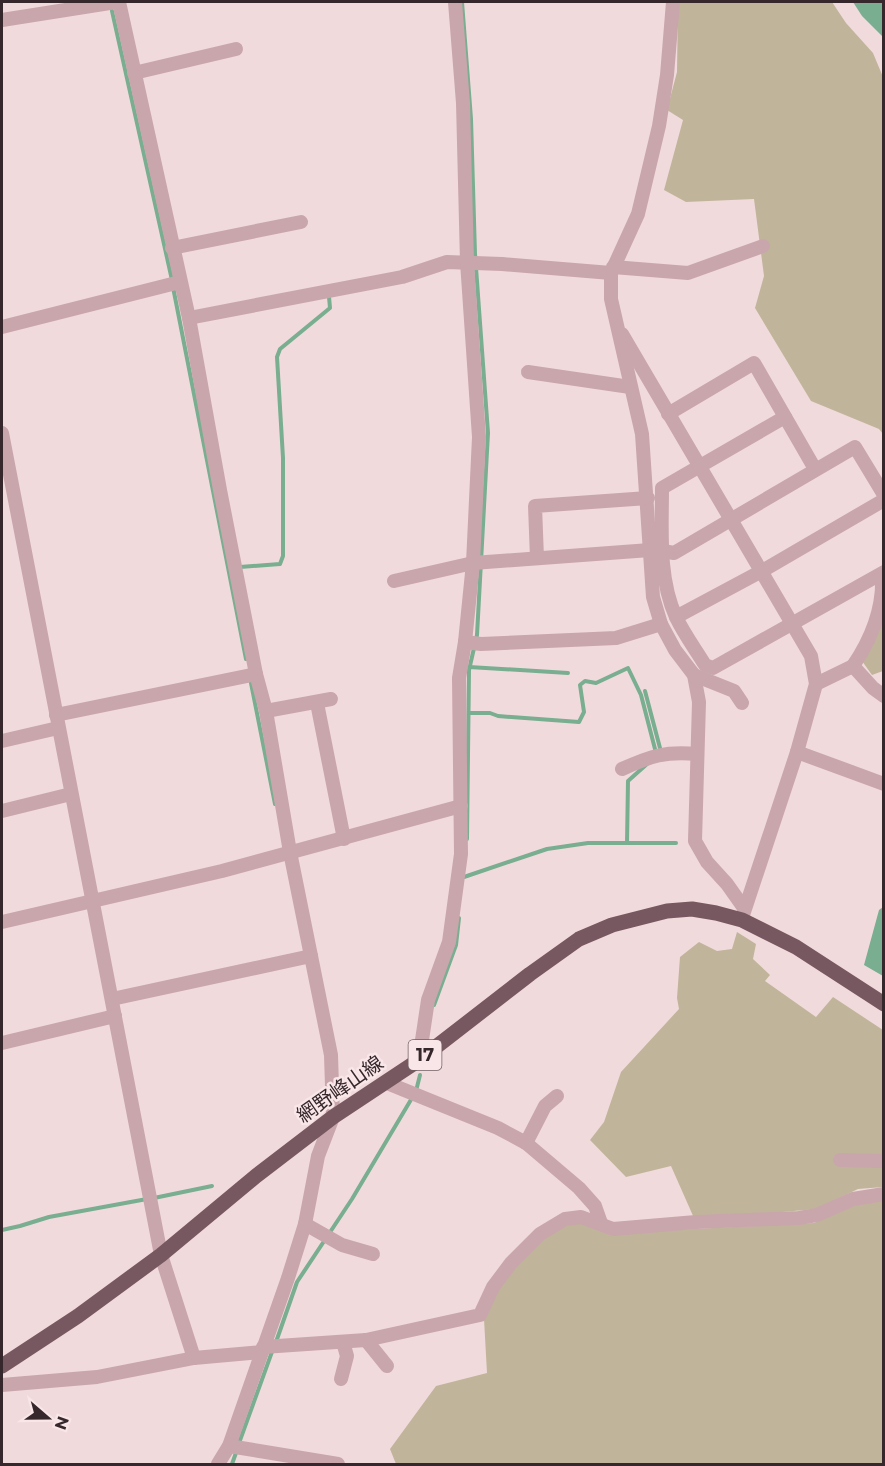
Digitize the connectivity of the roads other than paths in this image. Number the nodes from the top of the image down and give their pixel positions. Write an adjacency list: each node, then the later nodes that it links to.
1 (117, 2): 4 (street); 6 (street)
2 (455, 2): 10 (street)
3 (673, 2): 11 (street)
4 (2, 20)
5 (236, 49): 6 (street)
6 (135, 73): 9 (street)
7 (301, 222): 9 (street)
8 (763, 246): 11 (street)
9 (172, 248): 12 (street)
10 (467, 262): 11 (street); 13 (street); 29 (street)
11 (612, 270): 15 (street)
12 (180, 282): 13 (street); 14 (street)
13 (189, 318): 38 (street)
14 (2, 327)
15 (618, 327): 17 (street); 18 (street)
16 (528, 372): 17 (street)
17 (630, 387): 24 (street)
18 (668, 414): 19 (street); 21 (street)
19 (784, 417): 21 (street); 22 (street)
20 (2, 433): 46 (street)
21 (699, 465): 26 (street); 27 (street)
22 (815, 469): 23 (street); 26 (street)
23 (884, 495)
24 (648, 498): 27 (street); 28 (street)
25 (884, 500): 30 (street)
26 (731, 519): 27 (street); 30 (street)
27 (656, 551): 28 (street); 33 (street); 35 (street)
28 (537, 558): 29 (street)
29 (473, 563): 32 (street); 36 (street)
30 (762, 571): 33 (street); 34 (street)
31 (883, 573): 34 (street); 37 (street)
32 (394, 581)
33 (676, 617): 34 (street)
34 (793, 623): 40 (street)
35 (661, 624): 36 (street); 39 (street)
36 (465, 642): 53 (street)
37 (853, 666): 40 (street); 41 (street)
38 (256, 674): 45 (street); 46 (street)
39 (693, 675): 44 (street); 49 (street)
40 (816, 684): 48 (street)
41 (884, 696)
42 (331, 699): 43 (street)
43 (317, 703): 45 (street); 55 (street)
44 (742, 703)
45 (266, 711): 56 (street)
46 (57, 721): 47 (street); 52 (street)
47 (2, 741)
48 (797, 752): 51 (street); 58 (street)
49 (697, 754): 50 (street); 58 (street)
50 (622, 769)
51 (884, 784)
52 (71, 794): 54 (street); 57 (street)
53 (461, 806): 55 (street); 65 (street)
54 (2, 811)
55 (344, 839): 56 (street)
56 (290, 852): 57 (street); 60 (street)
57 (91, 901): 59 (street); 61 (street)
58 (743, 914): 62 (main road, 網野峰山線 / 17); 65 (main road, 網野峰山線 / 17)
59 (2, 922)
60 (310, 956): 61 (street); 68 (street)
61 (111, 999): 63 (street)
62 (884, 1004)
63 (115, 1016): 64 (street); 76 (street)
64 (2, 1043)
65 (419, 1060): 66 (main road, 網野峰山線 / 17)
66 (387, 1083): 68 (main road, 網野峰山線 / 17); 69 (street)
67 (557, 1095): 69 (street)
68 (333, 1118): 74 (street); 76 (main road, 網野峰山線 / 17)
69 (526, 1143): 73 (street)
70 (840, 1160): 71 (street)
71 (884, 1161)
72 (884, 1194): 73 (street)
73 (601, 1223): 77 (street)
74 (304, 1224): 75 (street); 79 (street)
75 (373, 1254)
76 (161, 1255): 80 (street); 81 (main road, 網野峰山線 / 17)
77 (366, 1340): 78 (street); 82 (street)
78 (343, 1342): 79 (street); 83 (street)
79 (262, 1350): 80 (street); 85 (street)
80 (194, 1358): 84 (street)
81 (2, 1366)
82 (387, 1366)
83 (341, 1379)
84 (2, 1385)
85 (229, 1446): 86 (street); 87 (street)
86 (309, 1462): 88 (street)
87 (218, 1464)
88 (338, 1464)

